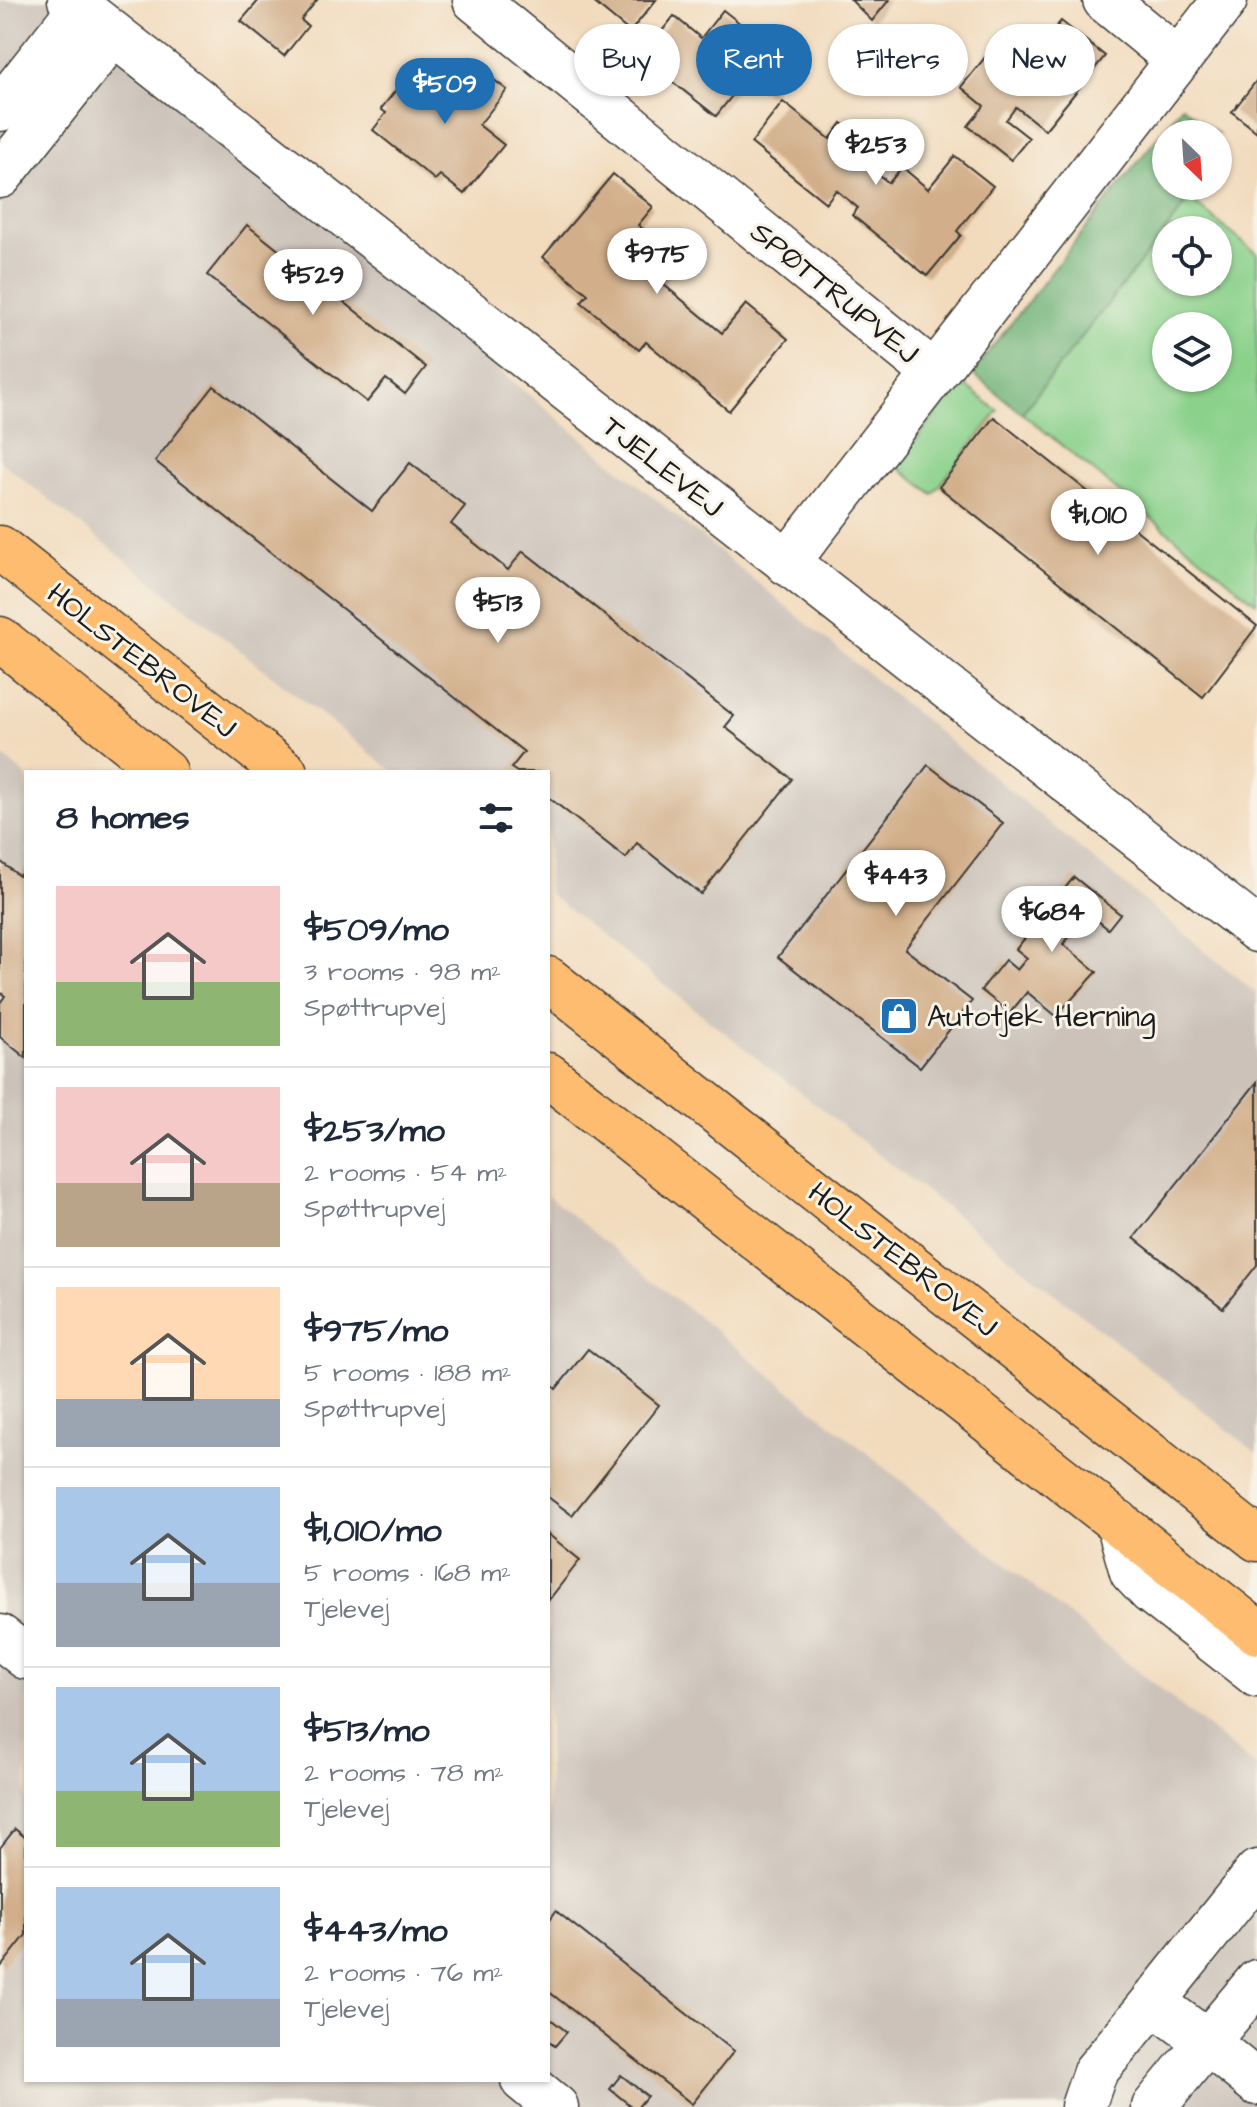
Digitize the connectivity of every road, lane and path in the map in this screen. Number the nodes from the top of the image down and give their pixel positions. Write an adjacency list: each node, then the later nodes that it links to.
1 (475, 0): 8 (street, SPØTTRUPVEJ)
2 (1105, 0): 5 (street)
3 (1225, 0): 5 (street, SPØTTRUPVEJ)
4 (88, 14): 6 (street); 7 (street); 10 (street, TJELEVEJ)
5 (1178, 60): 8 (street, SPØTTRUPVEJ)
6 (0, 109)
7 (0, 176)
8 (934, 373): 10 (street, SPØTTRUPVEJ)
9 (0, 548): 13 (main road, HOLSTEBROVEJ)
10 (787, 563): 14 (street, TJELEVEJ)
11 (0, 639): 12 (main road)
12 (163, 770)
13 (282, 770)
14 (1257, 930)
15 (550, 981): 18 (main road, HOLSTEBROVEJ)
16 (550, 1077): 17 (main road)
17 (1118, 1522): 19 (main road); 22 (street)
18 (1257, 1539)
19 (1257, 1632)
20 (0, 1637): 21 (street)
21 (24, 1655)
22 (1257, 1675)
23 (1257, 1872): 25 (street)
24 (1257, 1982): 26 (street)
25 (1153, 2002): 26 (street); 30 (street)
26 (1207, 2042): 28 (street); 31 (street)
27 (525, 2082): 29 (street)
28 (1257, 2083)
29 (556, 2107)
30 (1083, 2107)
31 (1154, 2107)

